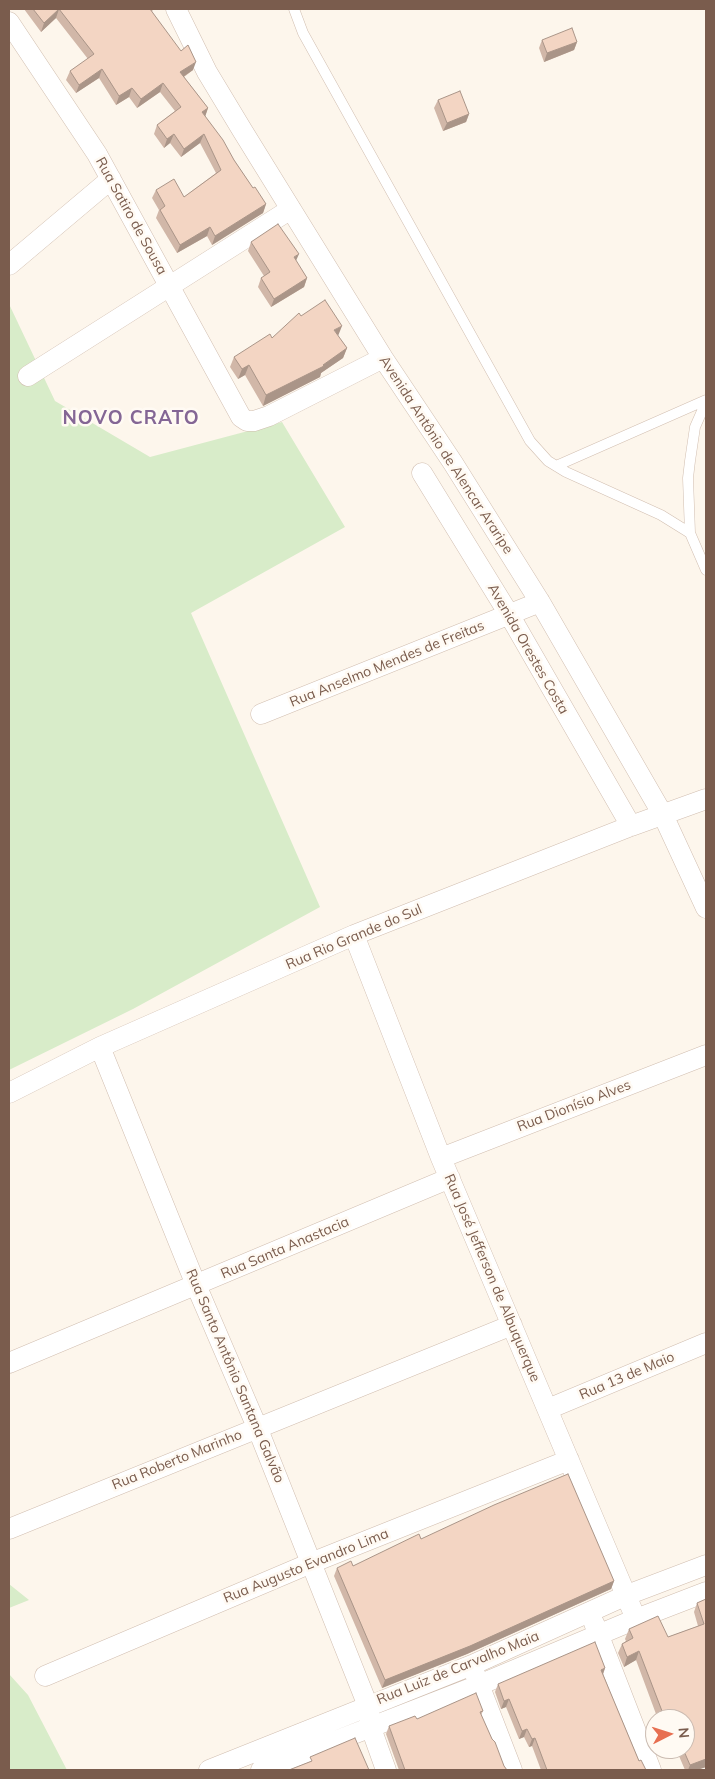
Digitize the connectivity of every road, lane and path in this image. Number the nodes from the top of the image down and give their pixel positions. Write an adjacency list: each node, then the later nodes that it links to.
1 (176, 9): 5 (street, Avenida Antônio de Alencar Araripe)
2 (294, 9): 11 (lane)
3 (9, 22): 4 (street, Rua Satiro de Sousa)
4 (111, 179): 6 (street); 7 (street, Rua Satiro de Sousa)
5 (291, 209): 7 (street); 8 (street, Avenida Antônio de Alencar Araripe)
6 (9, 265)
7 (170, 285): 8 (street, Rua Satiro de Sousa); 9 (street)
8 (383, 358): 15 (street, Avenida Antônio de Alencar Araripe)
9 (28, 376)
10 (706, 401): 11 (lane); 13 (lane)
11 (556, 466): 13 (lane)
12 (422, 472): 16 (street, Avenida Orestes Costa)
13 (690, 533): 14 (lane)
14 (706, 570)
15 (540, 602): 16 (street, Rua Anselmo Mendes de Freitas); 19 (street, Avenida Antônio de Alencar Araripe)
16 (510, 616): 17 (street, Rua Anselmo Mendes de Freitas); 20 (street, Avenida Orestes Costa)
17 (261, 714)
18 (706, 799): 19 (street, Rua Rio Grande do Sul)
19 (664, 815): 20 (street, Rua Rio Grande do Sul); 21 (street, Avenida Antônio de Alencar Araripe)
20 (631, 826): 22 (street, Rua Rio Grande do Sul)
21 (706, 908)
22 (354, 935): 23 (street, Rua Rio Grande do Sul); 26 (street, Rua José Jefferson de Albuquerque)
23 (100, 1047): 25 (street, Rua Rio Grande do Sul); 28 (street, Rua Santo Antônio Santana Galvão)
24 (706, 1055): 26 (street, Rua Dionísio Alves)
25 (9, 1093)
26 (441, 1158): 27 (street, Rua José Jefferson de Albuquerque)
27 (450, 1178): 28 (street, Rua Santa Anastacia); 29 (street, Rua José Jefferson de Albuquerque)
28 (196, 1285): 31 (street, Rua Santa Anastacia); 33 (street, Rua Santo Antônio Santana Galvão)
29 (512, 1324): 32 (street, Rua José Jefferson de Albuquerque); 33 (street, Rua Roberto Marinho)
30 (706, 1343): 32 (street, Rua 13 de Maio)
31 (9, 1363)
32 (548, 1409): 34 (street, Rua José Jefferson de Albuquerque)
33 (257, 1428): 35 (street, Rua Roberto Marinho); 36 (street, Rua Santo Antônio Santana Galvão)
34 (569, 1460): 36 (street, Rua Augusto Evandro Lima); 39 (street, Rua José Jefferson de Albuquerque)
35 (9, 1530)
36 (311, 1563): 44 (street, Rua Augusto Evandro Lima); 46 (street, Rua Santo Antônio Santana Galvão)
37 (706, 1565): 39 (street, Rua Luiz de Carvalho Maia)
38 (706, 1592): 41 (street, Rua Luiz de Carvalho Maia)
39 (627, 1595): 40 (street, Rua Luiz de Carvalho Maia); 41 (street, Rua José Jefferson de Albuquerque)
40 (590, 1612): 42 (street); 43 (street, Rua Luiz de Carvalho Maia)
41 (636, 1619): 42 (street, Rua Luiz de Carvalho Maia)
42 (598, 1635): 45 (street, Rua Luiz de Carvalho Maia); 52 (street)
43 (472, 1665): 45 (street); 46 (street, Rua Luiz de Carvalho Maia)
44 (45, 1676)
45 (479, 1685): 47 (street, Rua Luiz de Carvalho Maia); 51 (street)
46 (368, 1706): 47 (street, Rua Santo Antônio Santana Galvão); 48 (street, Rua Luiz de Carvalho Maia)
47 (370, 1728): 49 (street, Rua Luiz de Carvalho Maia); 50 (street, Rua Santo Antônio Santana Galvão)
48 (221, 1768)
49 (262, 1770)
50 (386, 1770)
51 (512, 1770)
52 (650, 1770)

